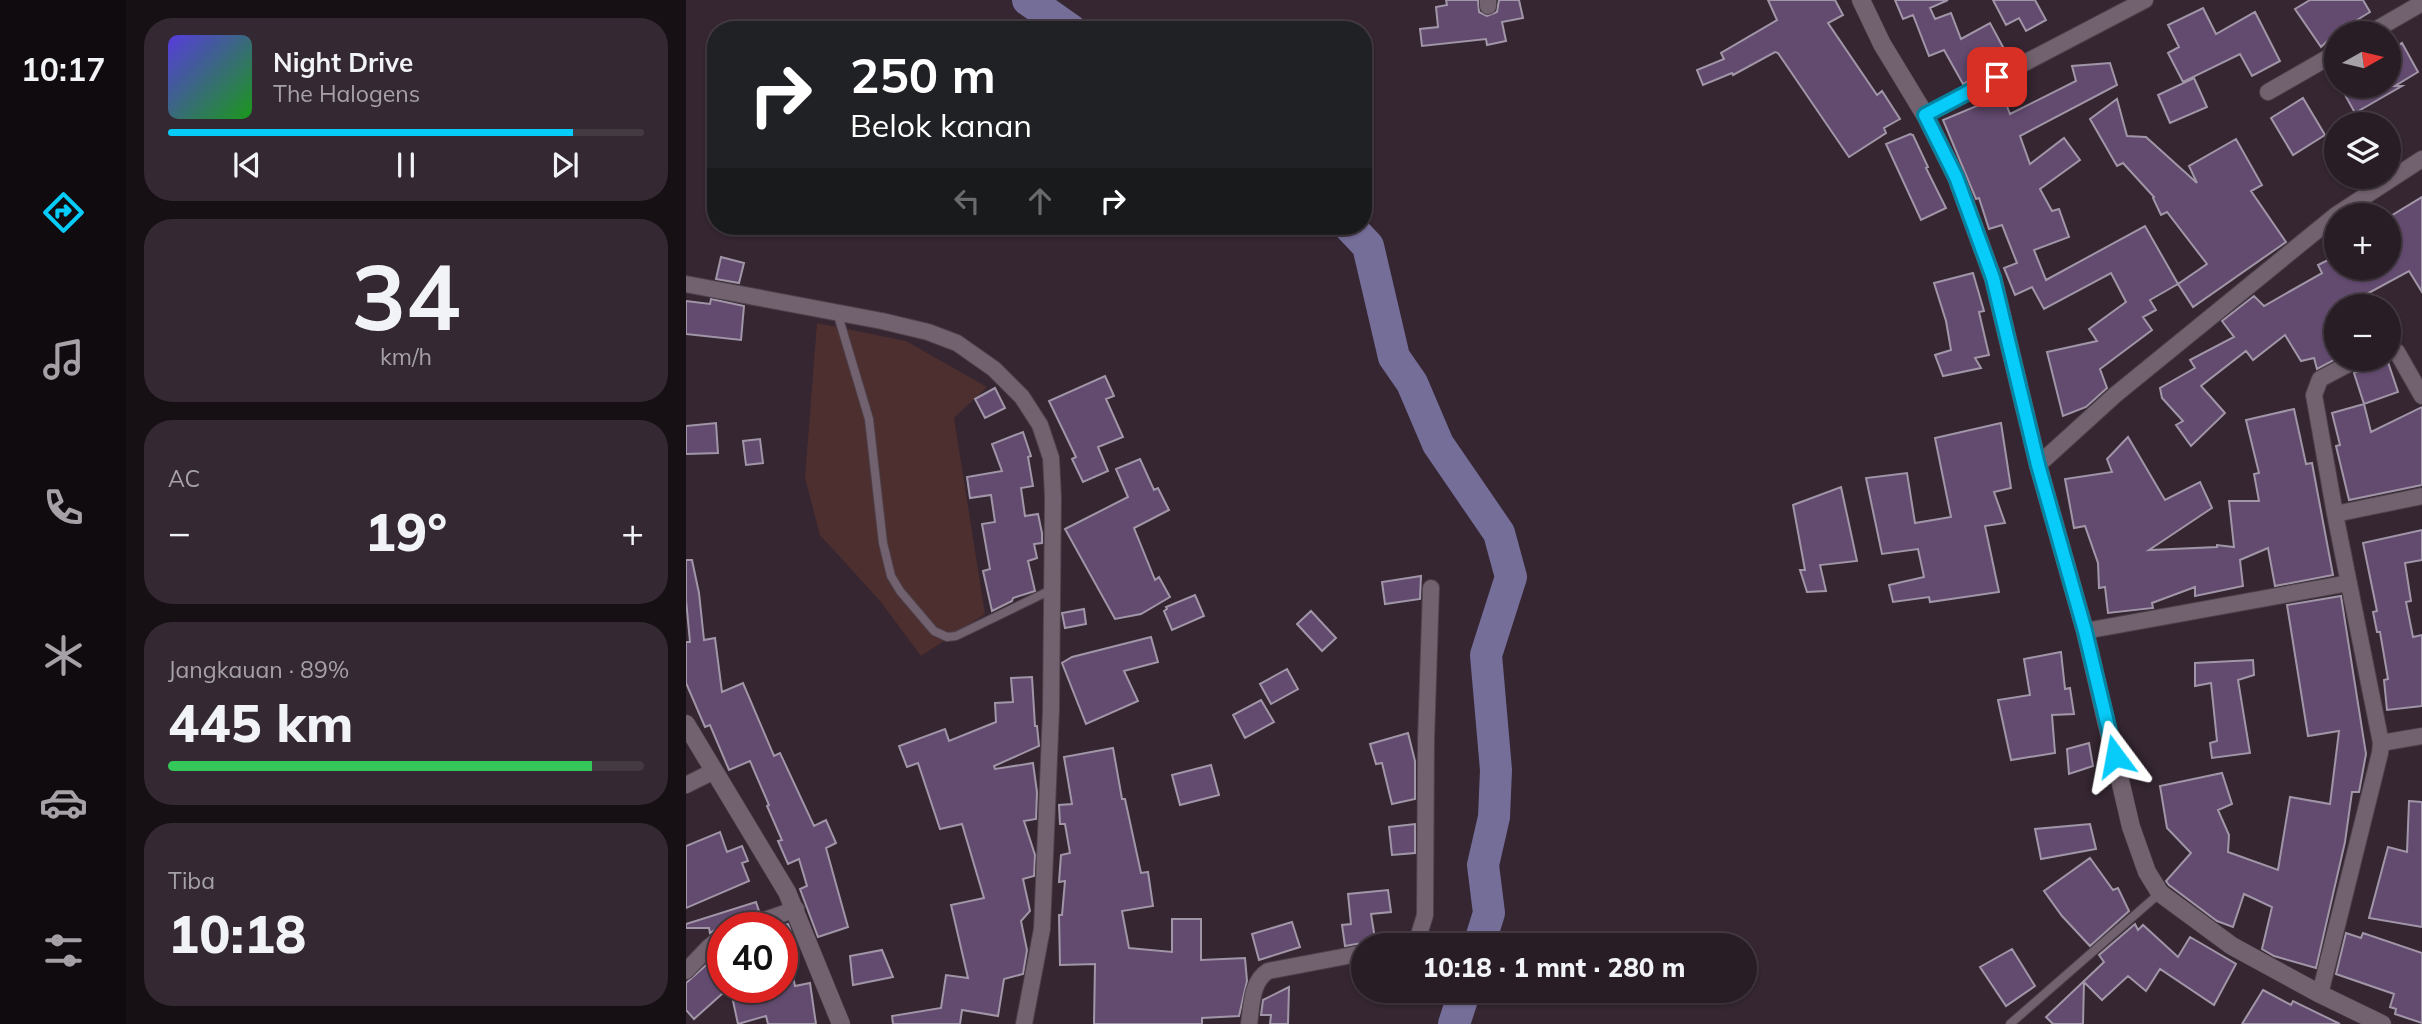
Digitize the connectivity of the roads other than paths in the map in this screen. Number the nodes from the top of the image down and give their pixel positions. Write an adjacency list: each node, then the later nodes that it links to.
1 (1861, 0): 7 (street)
2 (2142, 1): 7 (street)
3 (2422, 3): 4 (street)
4 (2391, 21)
5 (2324, 60): 6 (street)
6 (2268, 92)
7 (1925, 115): 16 (street)
8 (2422, 159): 9 (street)
9 (2354, 203)
10 (2324, 225): 16 (street)
11 (686, 284): 12 (street)
12 (837, 312): 21 (street); 21 (lane)
13 (2401, 359): 15 (street)
14 (2335, 371): 18 (street)
15 (2422, 396)
16 (2038, 465): 22 (street)
17 (2422, 496): 18 (street)
18 (2334, 514): 19 (street)
19 (2349, 583): 22 (street); 25 (street)
20 (1431, 588): 31 (street)
21 (1053, 589): 37 (street)
22 (2085, 631): 28 (street)
23 (686, 724): 26 (street)
24 (2422, 736): 25 (street)
25 (2381, 743): 35 (street)
26 (714, 771): 27 (street); 29 (street)
27 (686, 785)
28 (2160, 893): 35 (street); 39 (lane)
29 (796, 909): 30 (street); 36 (street)
30 (787, 912)
31 (1420, 933)
32 (707, 949): 34 (street)
33 (1351, 955): 38 (street)
34 (686, 971)
35 (2320, 994): 40 (street)
36 (841, 1024)
37 (1024, 1024)
38 (1249, 1024)
39 (2010, 1024)
40 (2382, 1024)

